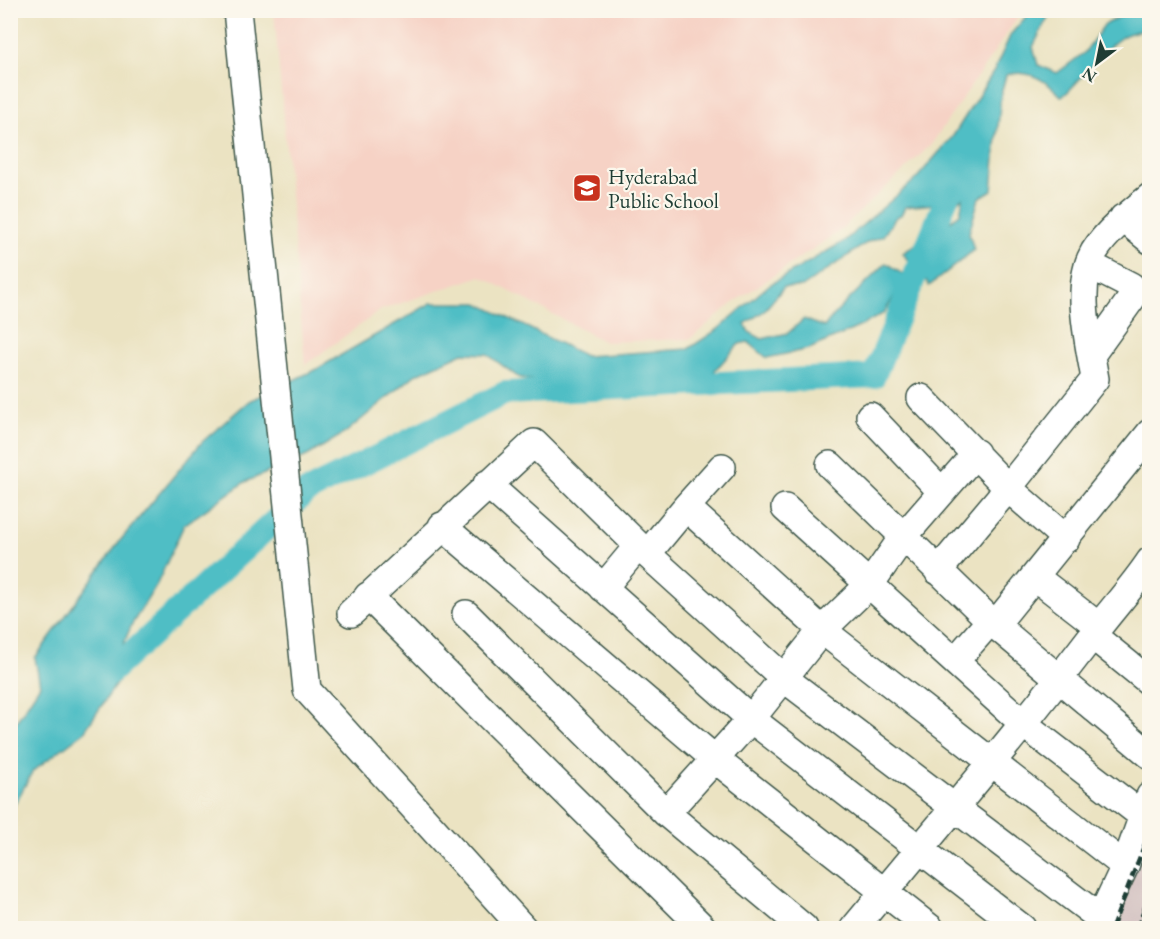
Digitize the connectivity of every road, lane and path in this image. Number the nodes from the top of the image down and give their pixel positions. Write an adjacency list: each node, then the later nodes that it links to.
1 (237, 10): 48 (street)
2 (1149, 197): 3 (street)
3 (1123, 218): 4 (street); 5 (street)
4 (1149, 240)
5 (1090, 265): 6 (street); 6 (street)
6 (1091, 355): 14 (street)
7 (921, 398): 10 (street)
8 (870, 416): 15 (street)
9 (1149, 433): 20 (street)
10 (975, 453): 14 (street); 15 (street)
11 (830, 465): 19 (street)
12 (722, 467): 16 (street)
13 (487, 484): 18 (street); 21 (street); 26 (street)
14 (1008, 488): 20 (street); 23 (street)
15 (942, 492): 19 (street)
16 (686, 507): 21 (street); 30 (street)
17 (785, 508): 25 (street)
18 (442, 526): 39 (street); 49 (street)
19 (903, 537): 23 (street); 25 (street)
20 (1066, 538): 24 (street)
21 (643, 550): 26 (street); 33 (street)
22 (1149, 561): 27 (street)
23 (938, 571): 29 (street)
24 (1035, 577): 29 (street); 31 (street)
25 (870, 583): 30 (street); 32 (street)
26 (603, 588): 36 (street)
27 (1141, 592): 31 (street)
28 (466, 614): 43 (street)
29 (992, 623): 32 (street); 34 (street)
30 (822, 630): 33 (street); 40 (street)
31 (1092, 635): 34 (street); 35 (street)
32 (955, 661): 37 (street)
33 (785, 679): 36 (street); 41 (street)
34 (1060, 680): 37 (street); 38 (street)
35 (1149, 682)
36 (751, 719): 39 (street); 44 (street)
37 (1025, 724): 40 (street); 42 (street)
38 (1149, 755)
39 (716, 760): 43 (street); 46 (street)
40 (994, 761): 41 (street); 45 (street)
41 (956, 806): 44 (street); 47 (street)
42 (1146, 806): 45 (street)
43 (666, 813): 50 (street)
44 (921, 848): 46 (street); 53 (street)
45 (1125, 866): 47 (street)
46 (885, 891): 51 (street); 52 (street)
47 (1098, 923)
48 (523, 928)
49 (703, 928)
50 (804, 928)
51 (854, 928)
52 (930, 928)
53 (1022, 928)

